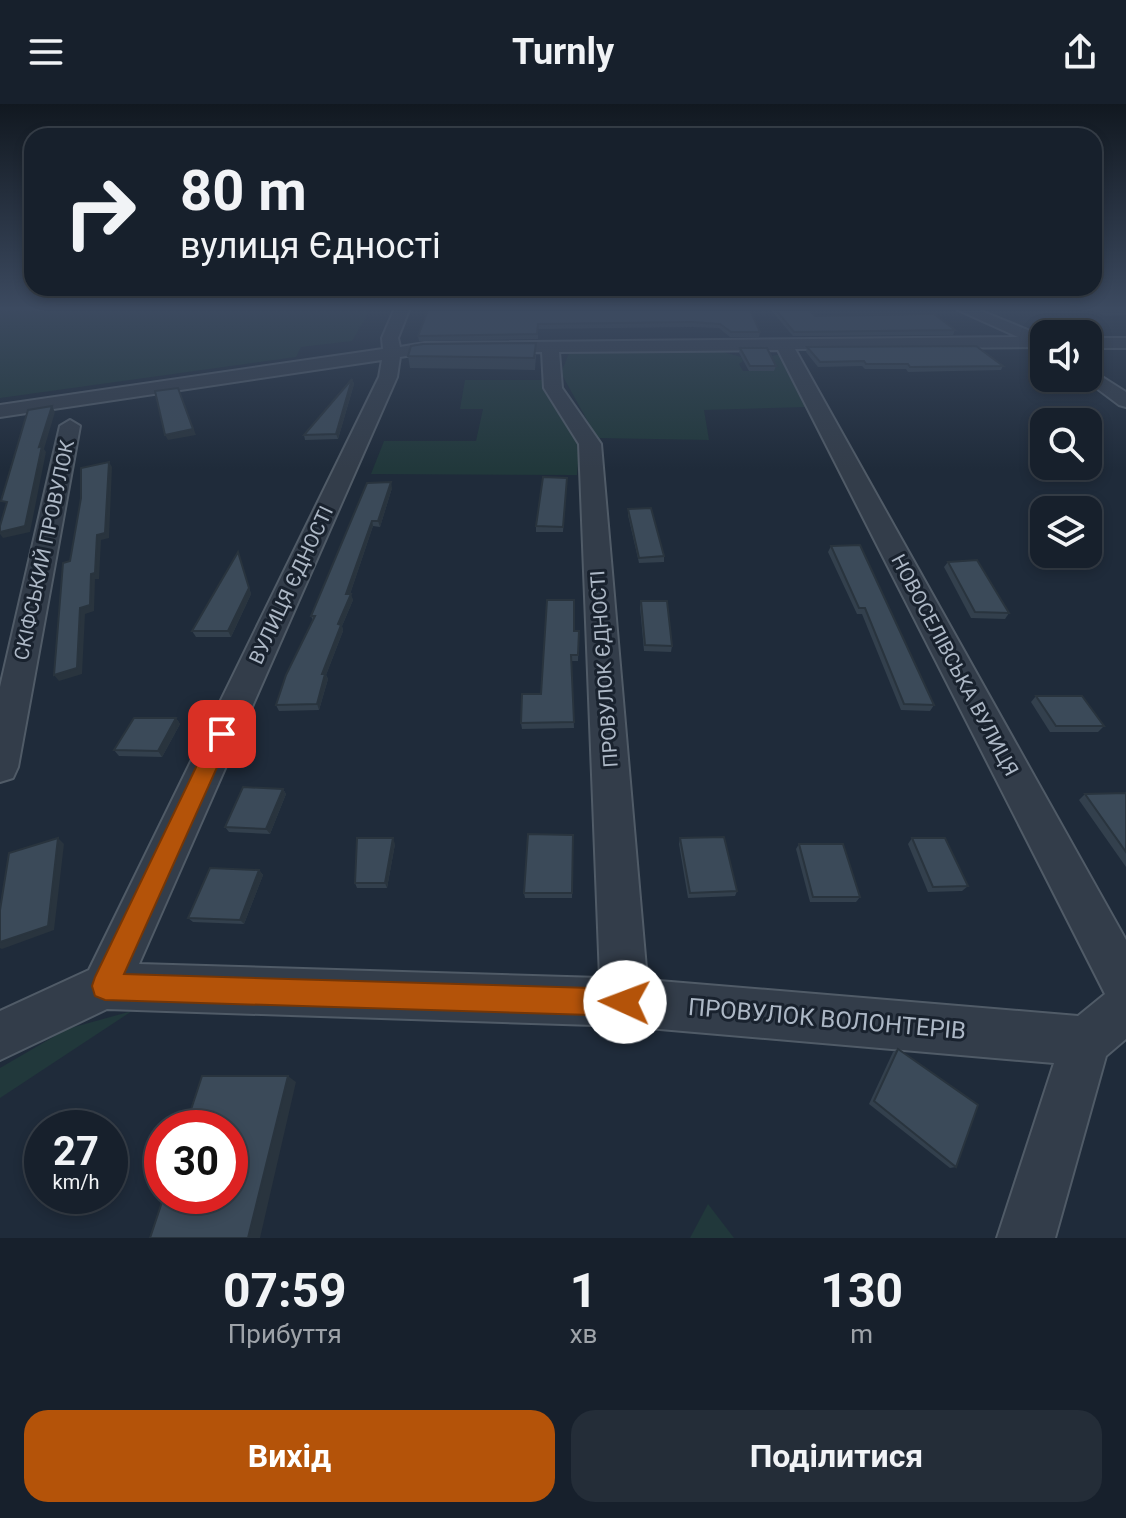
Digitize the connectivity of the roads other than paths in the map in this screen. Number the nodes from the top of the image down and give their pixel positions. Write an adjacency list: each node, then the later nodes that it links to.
1 (319, 363): 7 (street)
2 (390, 363): 10 (street, ВУЛИЦЯ ЄДНОСТІ)
3 (551, 363): 12 (street, ПРОВУЛОК ЄДНОСТІ)
4 (794, 363): 11 (street, НОВОСЕЛІВСЬКА ВУЛИЦЯ)
5 (1102, 383): 6 (street)
6 (1126, 401)
7 (0, 411)
8 (70, 426): 9 (street, СКІФСЬКИЙ ПРОВУЛОК)
9 (0, 767)
10 (105, 986): 12 (street, ПРОВУЛОК ВОЛОНТЕРІВ); 14 (street, ПРОВУЛОК ВОЛОНТЕРІВ)
11 (1126, 986)
12 (625, 1002): 15 (street, ПРОВУЛОК ВОЛОНТЕРІВ)
13 (1126, 1007): 15 (street)
14 (0, 1036)
15 (1086, 1041): 16 (street)
16 (1026, 1238)

